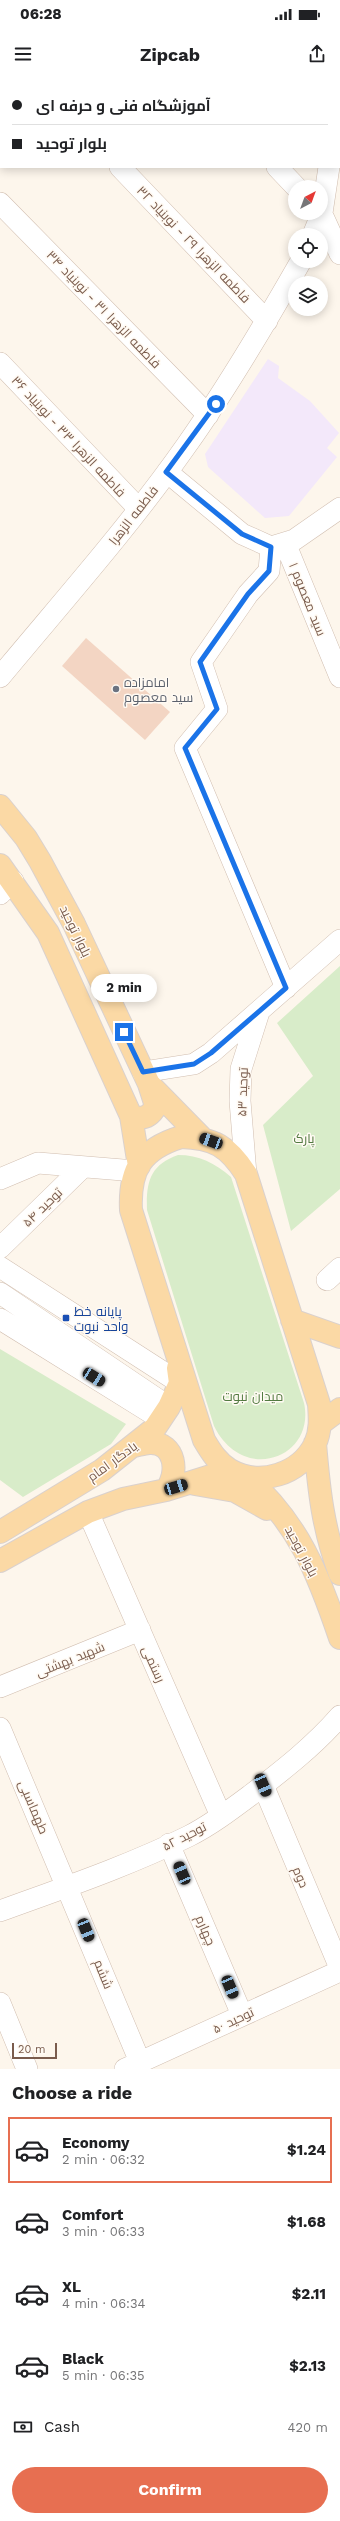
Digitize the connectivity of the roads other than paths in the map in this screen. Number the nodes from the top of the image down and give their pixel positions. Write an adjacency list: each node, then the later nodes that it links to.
1 (121, 168): 10 (street, فاطمه الزهرا ۲۹ - نوبنیاد ۳۲)
2 (278, 168): 4 (street)
3 (329, 168): 5 (street)
4 (289, 180)
5 (327, 180)
6 (0, 203): 12 (street, فاطمه الزهرا ۳۱ - نوبنیاد ۳۴)
7 (325, 220): 8 (street)
8 (340, 254)
9 (297, 268): 10 (street, فاطمه الزهرا)
10 (267, 321): 12 (street, فاطمه الزهرا)
11 (0, 363): 15 (street, فاطمه الزهرا ۳۳ - نوبنیاد ۳۶)
12 (208, 415): 13 (street, فاطمه الزهرا)
13 (166, 472): 15 (street, فاطمه الزهرا); 16 (street)
14 (340, 508): 16 (street)
15 (139, 509): 17 (street, فاطمه الزهرا)
16 (278, 545): 18 (street, سید معصوم ۱); 22 (street)
17 (0, 677)
18 (340, 677)
19 (0, 806): 24 (main road, بلوار توحید)
20 (4, 880): 25 (main road, بلوار توحید)
21 (340, 940): 22 (street)
22 (286, 988): 23 (street)
23 (258, 1012): 24 (street); 29 (street, توحید ۵۳)
24 (146, 1078): 25 (main road); 26 (main road, بلوار توحید)
25 (131, 1116): 28 (main road, بلوار توحید)
26 (201, 1138): 28 (main road); 29 (main road)
27 (83, 1167): 28 (street); 30 (street); 31 (street, توحید ۵۴)
28 (137, 1168): 37 (main road)
29 (246, 1174): 35 (main road)
30 (0, 1179)
31 (0, 1248)
32 (0, 1267): 38 (street)
33 (0, 1293): 40 (street)
34 (0, 1320): 40 (street)
35 (292, 1320): 36 (main road); 41 (main road)
36 (340, 1337)
37 (178, 1357): 38 (main road, یادگار امام); 43 (main road)
38 (180, 1383): 40 (main road, یادگار امام)
39 (340, 1409): 41 (main road)
40 (165, 1413): 42 (main road, یادگار امام)
41 (318, 1434): 43 (main road); 49 (main road, بلوار توحید)
42 (134, 1446): 44 (main road); 46 (main road, یادگار امام)
43 (237, 1473): 44 (main road); 47 (main road, بلوار توحید)
44 (176, 1487): 45 (main road); 47 (main road)
45 (88, 1512): 48 (main road); 50 (street, رستمی)
46 (0, 1532)
47 (309, 1560): 51 (main road, بلوار توحید)
48 (0, 1561)
49 (340, 1574)
50 (140, 1630): 52 (street, شهید بهشتی); 56 (street, رستمی)
51 (340, 1638)
52 (0, 1687)
53 (340, 1716): 55 (street, توحید ۵۲)
54 (0, 1728): 58 (street, طهماسبی)
55 (263, 1785): 56 (street, توحید ۵۲); 60 (street, دوم)
56 (221, 1816): 57 (street, توحید ۵۲)
57 (169, 1844): 58 (street, توحید ۵۲); 62 (street, چهارم)
58 (68, 1886): 59 (street, توحید ۵۲); 63 (street, ششم)
59 (0, 1911)
60 (340, 1969): 62 (street, توحید ۵۰)
61 (0, 2003): 64 (street)
62 (242, 2015): 63 (street, توحید ۵۰)
63 (133, 2066)
64 (27, 2069)

